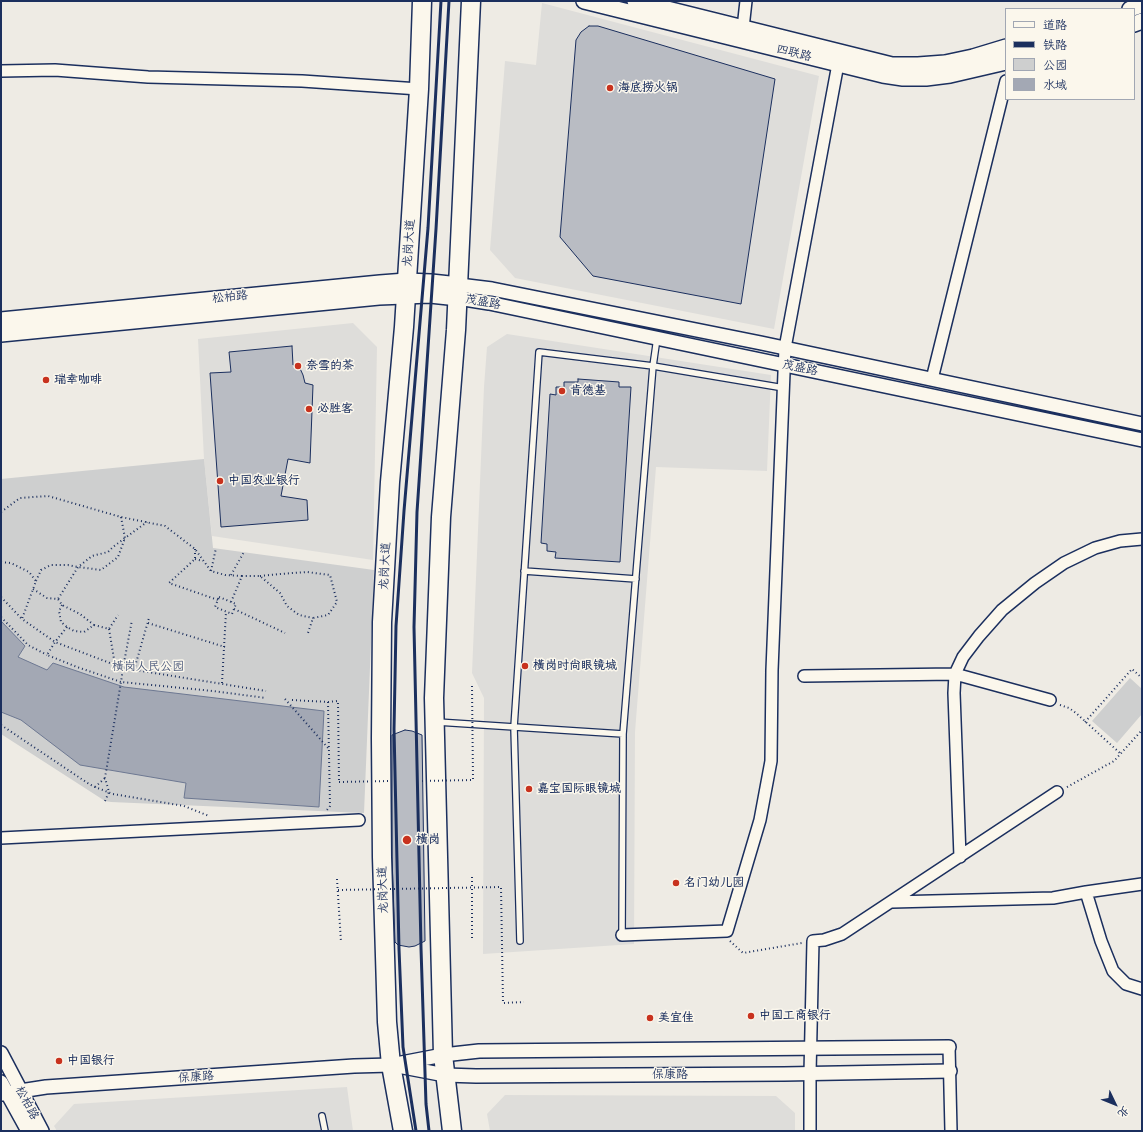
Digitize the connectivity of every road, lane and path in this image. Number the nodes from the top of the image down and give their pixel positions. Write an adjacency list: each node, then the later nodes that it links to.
1 (422, 1): 12 (highway, 龙岗大道)
2 (472, 1): 14 (highway)
3 (584, 1): 9 (main road, 四联路)
4 (635, 1): 6 (main road, 四联路)
5 (746, 1): 6 (street)
6 (743, 28): 7 (main road, 四联路)
7 (1005, 47)
8 (1005, 62): 9 (main road, 四联路)
9 (838, 64): 18 (street)
10 (1, 71): 12 (street)
11 (1005, 85): 21 (street)
12 (419, 89): 13 (highway, 龙岗大道)
13 (406, 288): 14 (main road, 松柏路); 15 (main road, 松柏路); 16 (main road, 松柏路); 121 (highway, 龙岗大道)
14 (458, 291): 17 (street, 茂盛路); 18 (street, 茂盛路); 82 (highway)
15 (1, 320)
16 (1, 334)
17 (657, 338): 19 (street, 茂盛路); 20 (lane)
18 (786, 348): 19 (street); 21 (street, 茂盛路)
19 (785, 365): 22 (street); 24 (street, 茂盛路)
20 (653, 366): 22 (lane); 38 (lane); 42 (lane)
21 (932, 379): 23 (street, 茂盛路)
22 (784, 388): 109 (street)
23 (1142, 424)
24 (1142, 440)
25 (1, 512): 26 (path)
26 (121, 517): 27 (path); 28 (path)
27 (147, 522): 28 (path); 31 (path)
28 (125, 538): 36 (path); 36 (path)
29 (1142, 539): 70 (street)
30 (216, 548): 37 (path)
31 (195, 549): 33 (path); 35 (path)
32 (244, 552): 39 (path)
33 (195, 559): 35 (path); 47 (path)
34 (1, 562): 43 (path)
35 (204, 562): 37 (path)
36 (78, 567): 43 (path); 46 (path)
37 (211, 571): 39 (path)
38 (524, 571): 42 (lane); 85 (lane)
39 (231, 576): 40 (path)
40 (242, 576): 41 (path); 48 (path)
41 (260, 576): 55 (path); 55 (path)
42 (636, 579): 87 (lane)
43 (36, 582): 44 (path)
44 (33, 589): 46 (path); 56 (path)
45 (1, 597): 56 (path)
46 (58, 599): 49 (path)
47 (218, 600): 48 (path); 51 (path)
48 (231, 602): 50 (path)
49 (62, 605): 59 (path); 60 (path)
50 (234, 609): 51 (path); 62 (path)
51 (226, 612): 65 (path)
52 (118, 615): 61 (path)
53 (1, 617): 66 (path)
54 (149, 618): 58 (path)
55 (313, 618): 63 (path)
56 (22, 619): 64 (path)
57 (132, 620): 68 (path)
58 (148, 623): 65 (path); 69 (path)
59 (94, 625): 60 (path); 61 (path)
60 (67, 627): 64 (path)
61 (109, 629): 67 (path)
62 (285, 633)
63 (308, 633)
64 (55, 642): 66 (path); 67 (path)
65 (225, 647): 74 (path)
66 (47, 655): 73 (path)
67 (115, 665): 68 (path)
68 (123, 668): 69 (path); 73 (path)
69 (134, 670): 74 (path)
70 (955, 674): 71 (street); 80 (street); 101 (street)
71 (804, 676)
72 (1142, 678): 83 (path)
73 (121, 682): 77 (path); 90 (path)
74 (222, 683): 76 (path)
75 (472, 686): 91 (path, bridge)
76 (266, 691)
77 (266, 698)
78 (285, 699): 88 (path)
79 (292, 700): 81 (path)
80 (1050, 700): 83 (path)
81 (328, 702): 88 (path); 92 (path, bridge)
82 (435, 722): 85 (lane); 120 (highway)
83 (1085, 722): 89 (path)
84 (1, 725): 93 (path)
85 (514, 727): 87 (lane); 112 (lane)
86 (1142, 730): 89 (path)
87 (624, 734): 110 (lane)
88 (329, 750): 97 (path)
89 (1121, 754): 95 (path)
90 (105, 778): 93 (path); 94 (path)
91 (422, 781)
92 (390, 782)
93 (95, 787): 94 (path)
94 (109, 792): 96 (path); 98 (path)
95 (1057, 792): 101 (street)
96 (105, 801)
97 (324, 815)
98 (211, 817)
99 (359, 820): 100 (street)
100 (1, 838)
101 (960, 857): 108 (street)
102 (472, 877): 105 (path)
103 (338, 879): 106 (path)
104 (1142, 884): 107 (street)
105 (472, 888): 106 (path, bridge); 111 (path); 116 (path, bridge)
106 (338, 890): 114 (path)
107 (1086, 892): 108 (street); 115 (street)
108 (892, 902): 113 (street)
109 (727, 931): 110 (street); 113 (path)
110 (622, 935)
111 (472, 938)
112 (520, 941)
113 (813, 941): 118 (street)
114 (342, 942)
115 (1142, 989)
116 (524, 1002)
117 (949, 1047): 118 (street, 保康路); 122 (street)
118 (810, 1048): 120 (street, 保康路); 123 (street)
119 (1, 1053): 126 (street, 松柏路)
120 (443, 1055): 121 (street, 保康路); 124 (highway)
121 (391, 1064): 124 (street, 保康路); 126 (street, 保康路); 131 (highway, 龙岗大道)
122 (950, 1071): 123 (street, 保康路); 134 (street)
123 (810, 1073): 124 (street, 保康路); 133 (street)
124 (445, 1075): 132 (highway)
125 (3, 1090): 126 (street, 保康路); 128 (street, 松柏路)
126 (20, 1091): 129 (street, 松柏路)
127 (322, 1116): 130 (lane)
128 (28, 1131)
129 (42, 1131)
130 (325, 1131)
131 (403, 1131)
132 (452, 1131)
133 (810, 1131)
134 (951, 1131)

